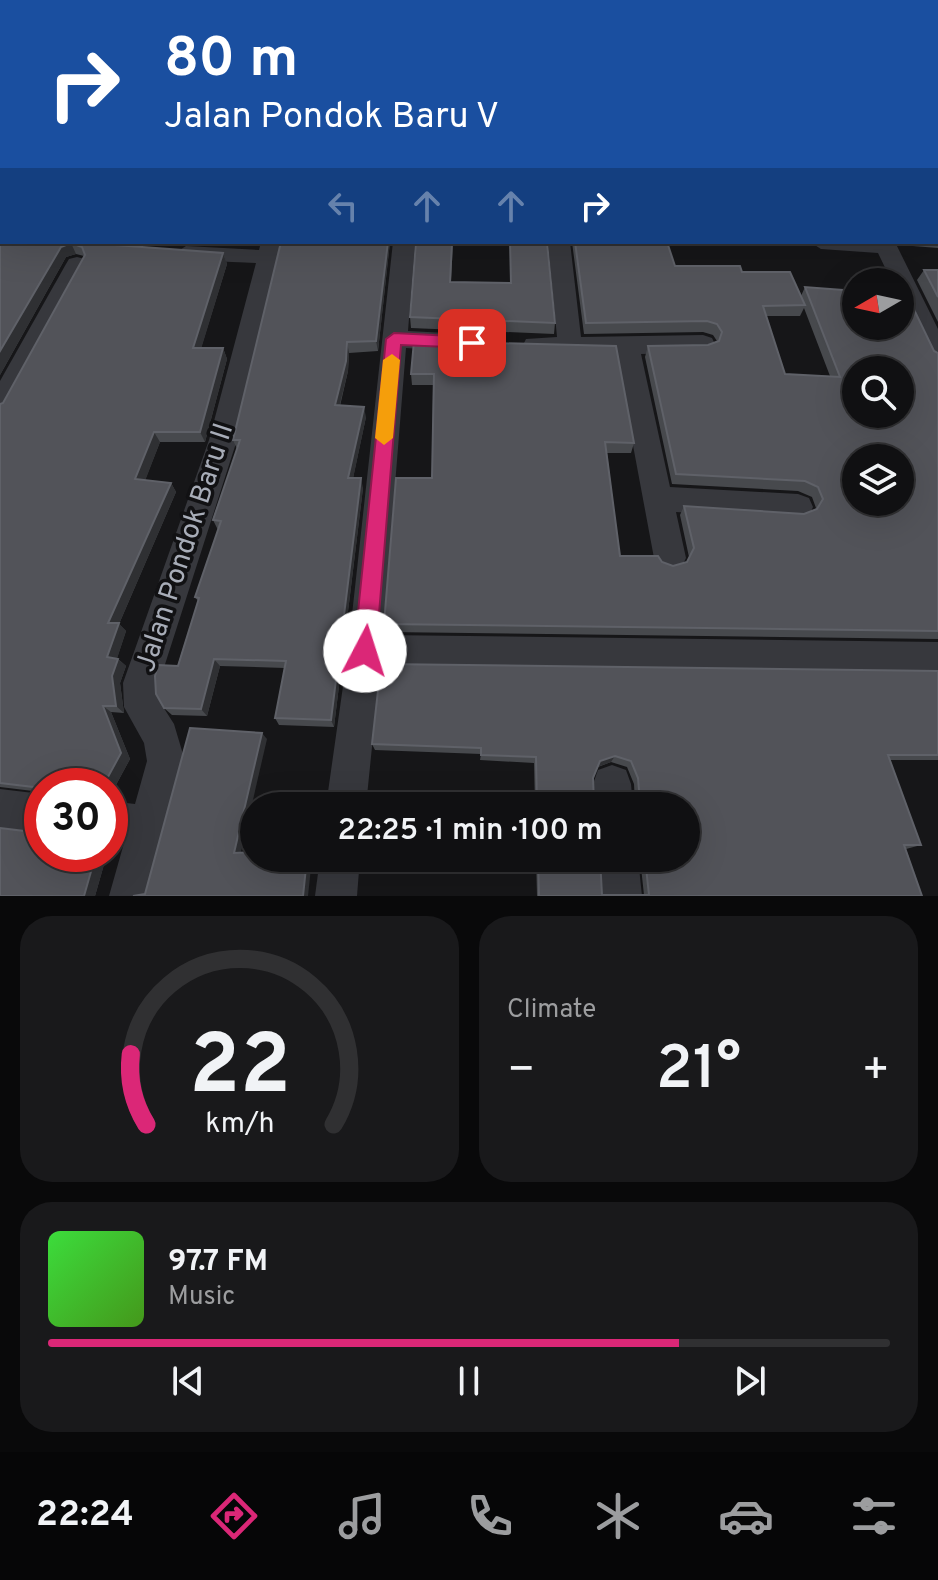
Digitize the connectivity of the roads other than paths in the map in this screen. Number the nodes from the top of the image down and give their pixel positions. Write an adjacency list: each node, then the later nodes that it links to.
1 (404, 244): 7 (street)
2 (559, 244): 10 (street)
3 (885, 244): 11 (street)
4 (77, 250): 12 (street)
5 (159, 250): 6 (street)
6 (270, 250): 22 (street, Jalan Pondok Baru II)
7 (394, 339): 10 (street); 16 (street)
8 (703, 344): 9 (street)
9 (627, 345): 10 (street); 13 (street)
10 (570, 346)
11 (938, 354)
12 (0, 405)
13 (660, 499): 14 (street); 15 (street)
14 (798, 507)
15 (670, 558)
16 (365, 651): 17 (street); 18 (street)
17 (938, 659)
18 (348, 792)
19 (0, 809): 20 (street)
20 (24, 812)
21 (128, 823): 22 (street)
22 (150, 826): 25 (street, Jalan Pondok Baru II)
23 (339, 872): 26 (street)
24 (619, 872): 27 (street)
25 (130, 896)
26 (336, 896)
27 (621, 896)

